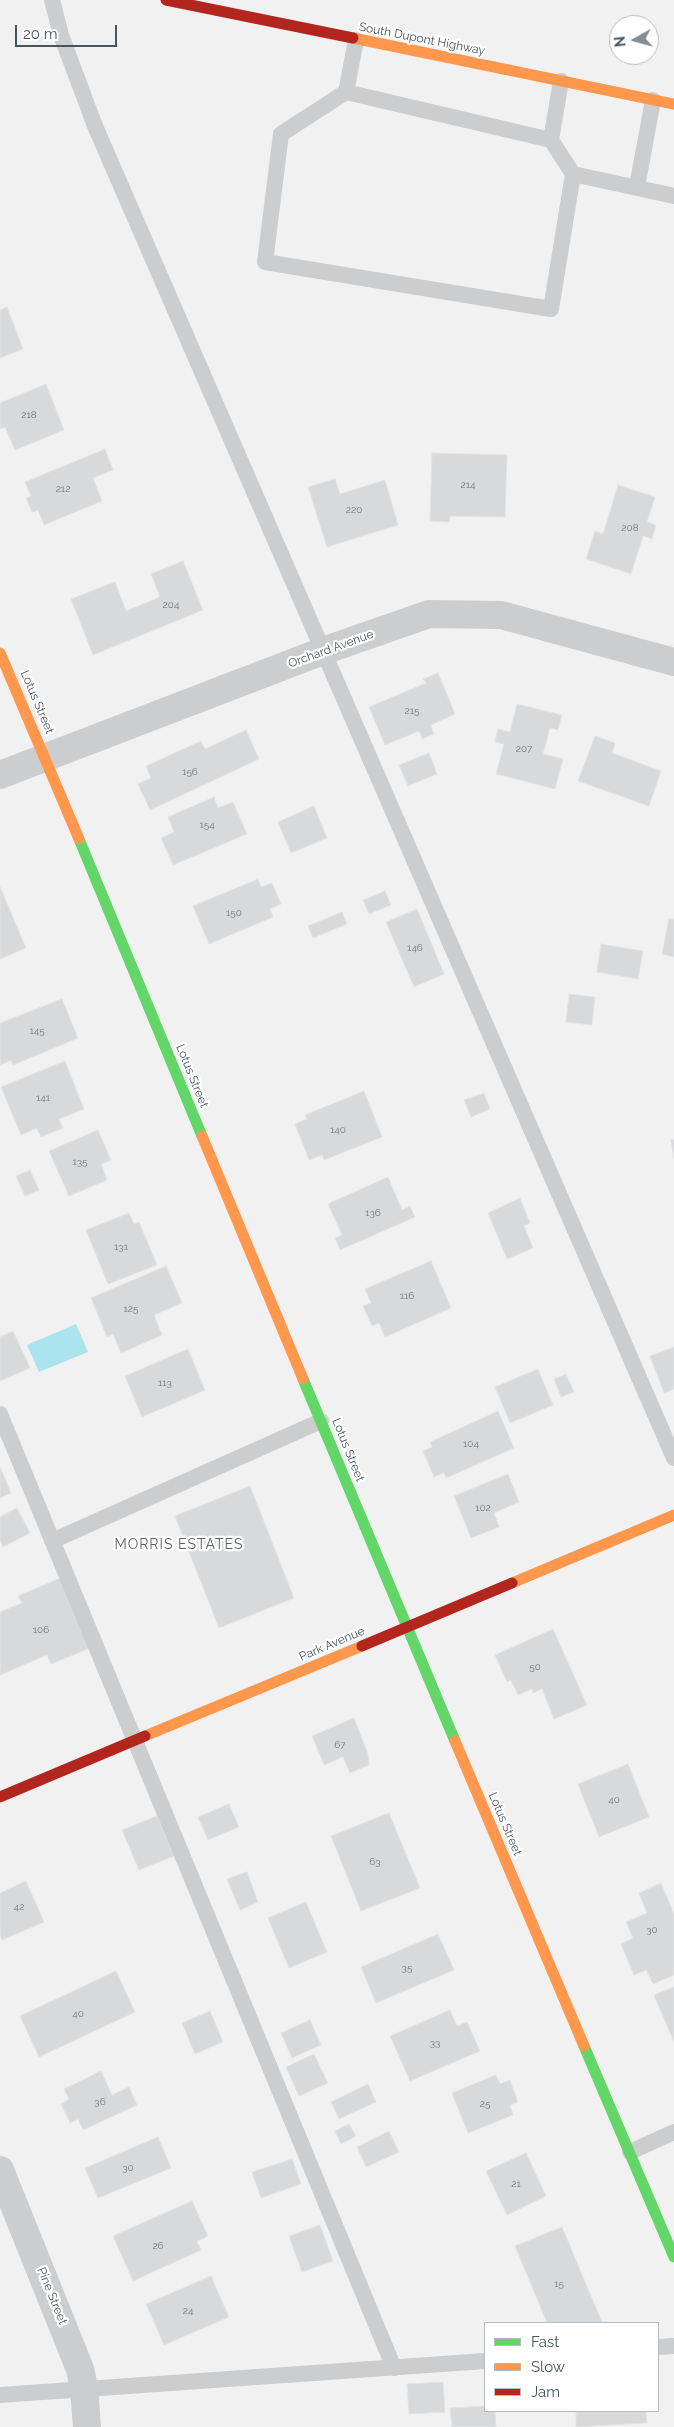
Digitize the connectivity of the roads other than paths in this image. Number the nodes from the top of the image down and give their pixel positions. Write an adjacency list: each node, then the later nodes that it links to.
1 (52, 0): 12 (lane)
2 (166, 0): 3 (main road, South Dupont Highway)
3 (356, 40): 4 (main road, South Dupont Highway); 5 (lane)
4 (561, 81): 6 (main road, South Dupont Highway); 8 (lane)
5 (346, 92): 8 (lane); 9 (lane)
6 (654, 100): 7 (main road, South Dupont Highway); 10 (lane)
7 (674, 104)
8 (551, 140): 9 (lane)
9 (573, 174): 10 (lane)
10 (637, 187): 11 (lane)
11 (674, 196)
12 (323, 651): 14 (street, Orchard Avenue); 15 (street, Orchard Avenue); 19 (lane)
13 (0, 652): 15 (main road, Lotus Street)
14 (674, 662)
15 (45, 756): 16 (street, Orchard Avenue); 18 (main road, Lotus Street)
16 (0, 775)
17 (0, 1414): 21 (lane)
18 (321, 1421): 21 (lane); 22 (main road, Lotus Street)
19 (674, 1458)
20 (674, 1515): 22 (main road, Park Avenue)
21 (52, 1541): 23 (lane)
22 (406, 1628): 23 (main road, Park Avenue); 26 (main road, Lotus Street)
23 (135, 1741): 24 (main road, Park Avenue); 32 (lane)
24 (0, 1797)
25 (674, 2132): 26 (lane)
26 (630, 2152): 28 (main road, Lotus Street)
27 (0, 2170): 33 (street, Pine Street)
28 (674, 2257)
29 (674, 2346): 30 (lane)
30 (659, 2348)
31 (484, 2361): 32 (lane)
32 (394, 2368): 33 (lane)
33 (84, 2388): 34 (lane); 35 (street, Pine Street)
34 (0, 2395)
35 (86, 2427)

